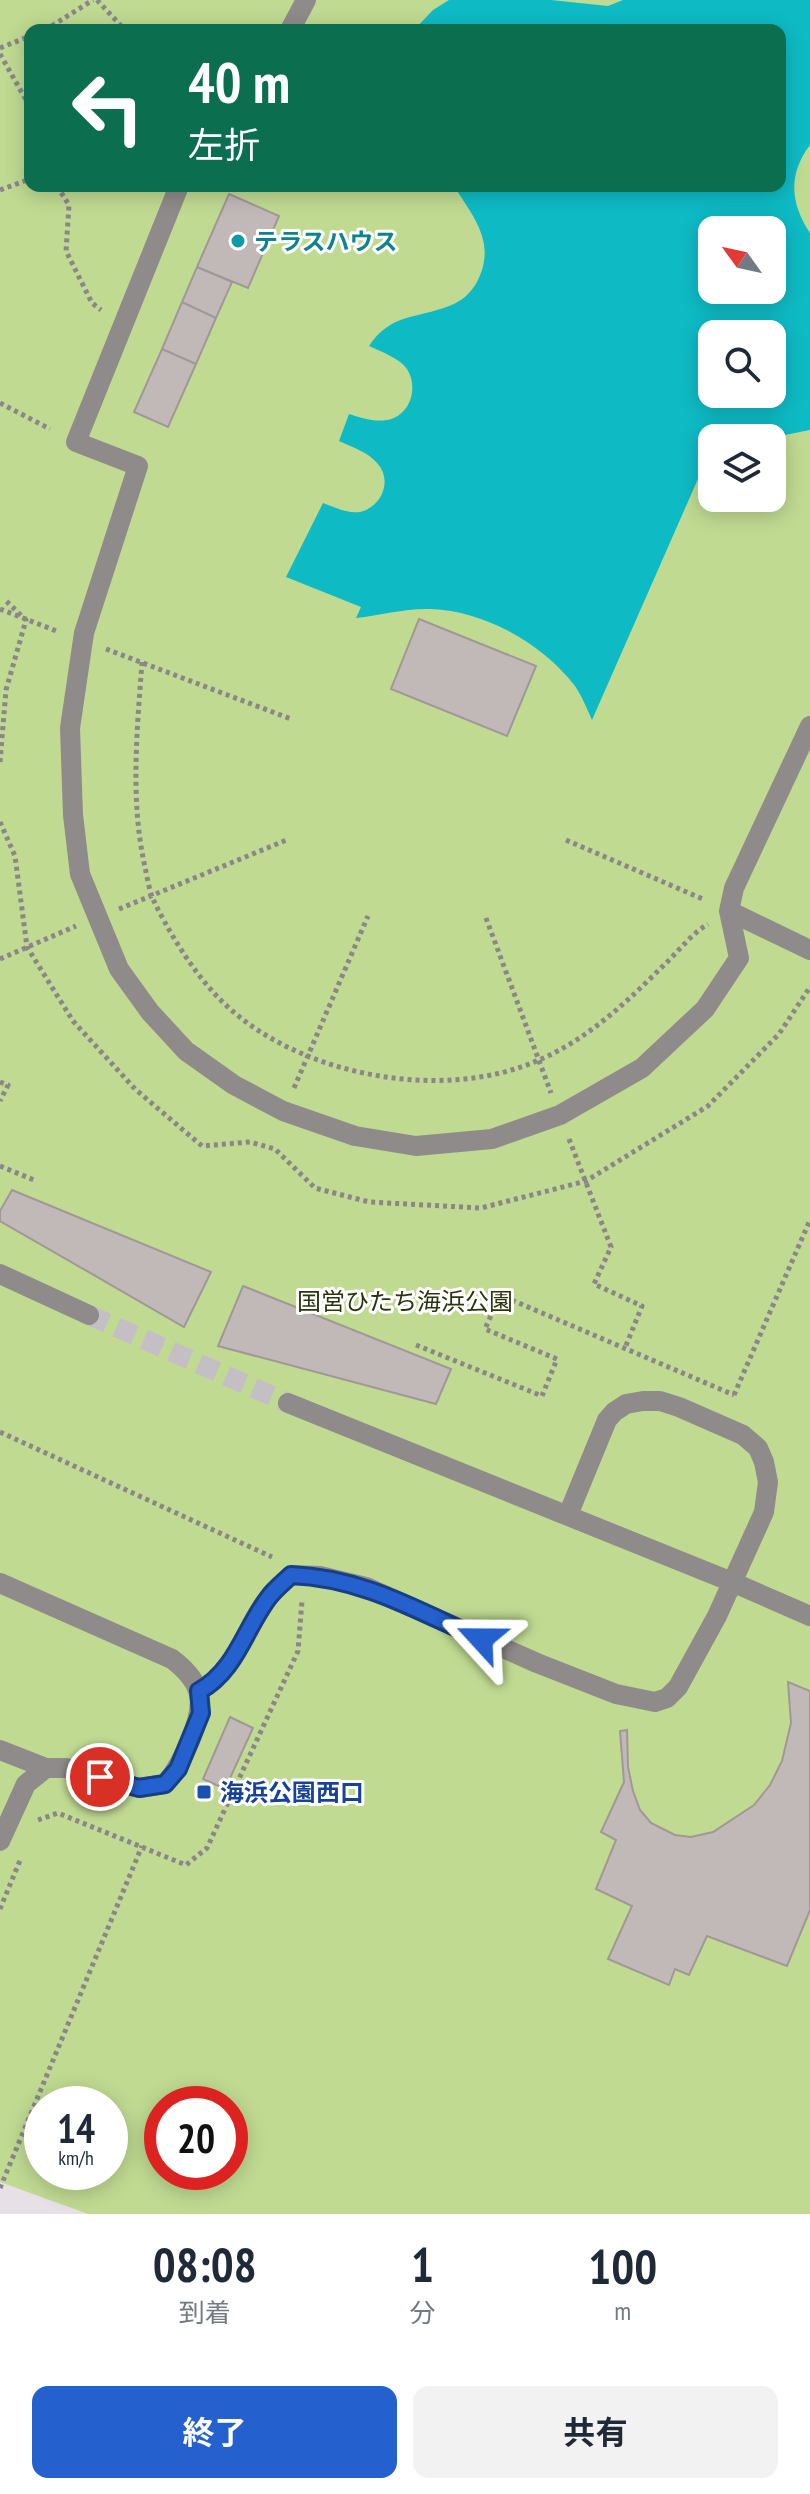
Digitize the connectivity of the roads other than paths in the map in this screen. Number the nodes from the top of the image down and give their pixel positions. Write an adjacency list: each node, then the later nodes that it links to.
1 (306, 0): 2 (street)
2 (293, 24)
3 (177, 192): 5 (street)
4 (810, 726): 5 (street)
5 (729, 911): 6 (street)
6 (810, 950)
7 (0, 1274): 8 (street)
8 (89, 1315)
9 (288, 1403): 10 (street)
10 (568, 1515): 11 (street); 11 (street)
11 (732, 1582): 13 (street); 14 (street)
12 (0, 1583): 14 (street)
13 (810, 1616)
14 (199, 1691): 16 (street)
15 (0, 1750): 16 (street)
16 (46, 1768): 17 (street)
17 (0, 1841)

